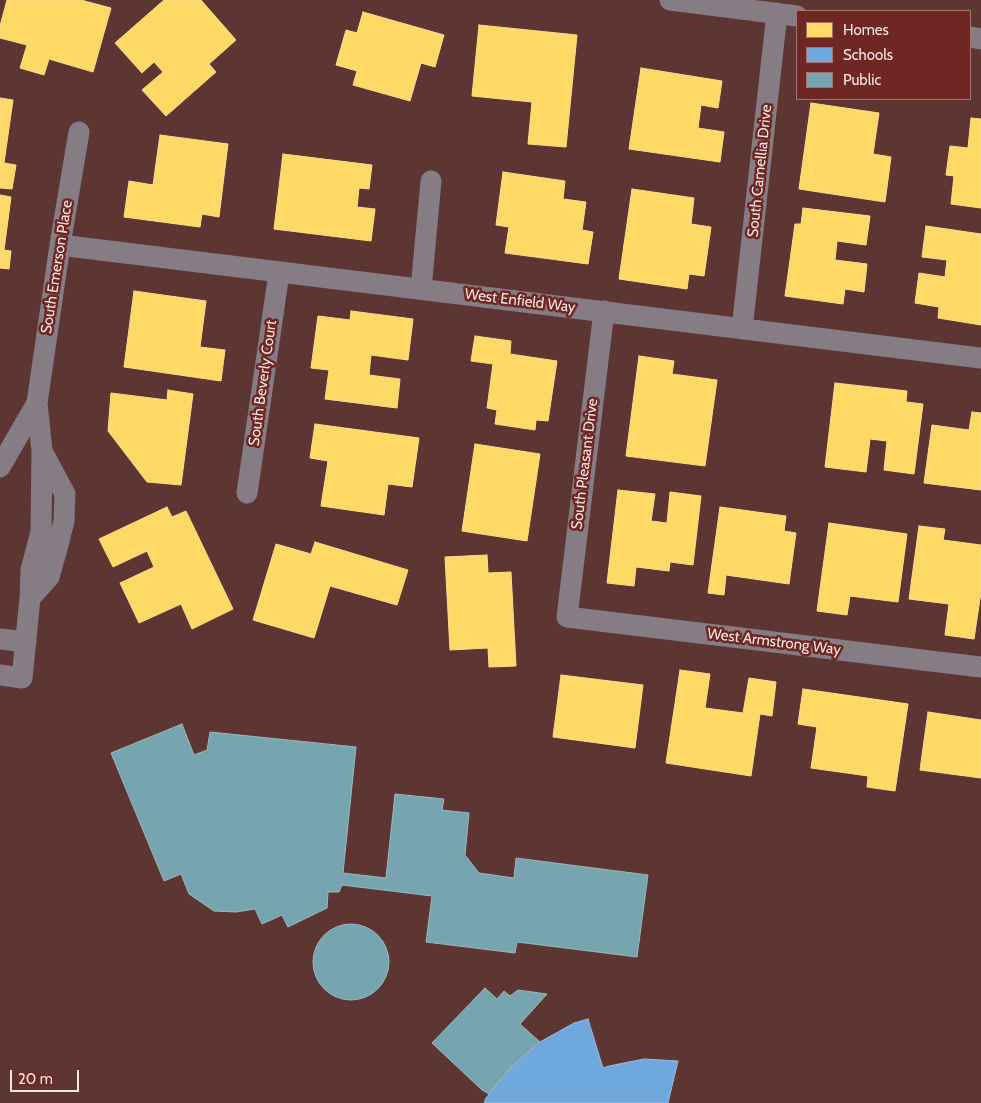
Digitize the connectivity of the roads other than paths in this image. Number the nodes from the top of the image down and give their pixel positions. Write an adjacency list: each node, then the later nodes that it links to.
1 (670, 0): 2 (street)
2 (787, 15): 9 (street, South Camellia Drive)
3 (79, 132): 5 (street, South Emerson Place)
4 (431, 181): 7 (street)
5 (60, 245): 6 (street, West Enfield Way); 11 (street, South Emerson Place)
6 (279, 272): 7 (street, West Enfield Way); 13 (street, South Beverly Court)
7 (421, 289): 8 (street, West Enfield Way)
8 (604, 311): 9 (street, West Enfield Way); 14 (street, South Pleasant Drive)
9 (742, 329): 10 (street, West Enfield Way)
10 (981, 358)
11 (37, 403): 12 (street, South Emerson Place); 16 (street, South Emerson Place)
12 (0, 467)
13 (247, 493)
14 (567, 617): 17 (street, West Armstrong Way)
15 (0, 639): 16 (street)
16 (26, 642): 18 (street, South Emerson Place)
17 (981, 668)
18 (0, 676)

